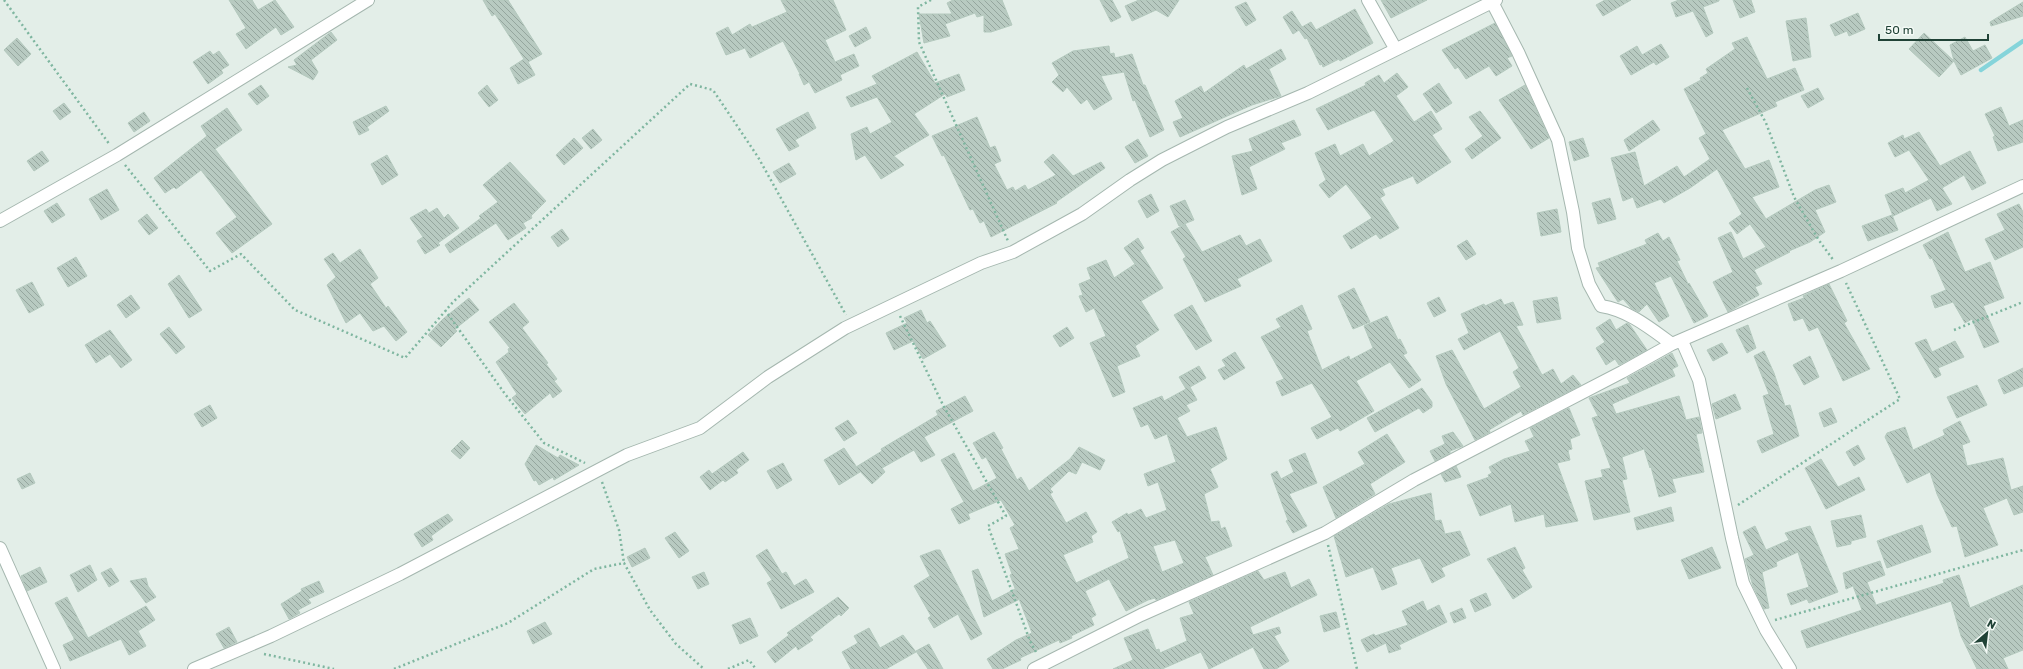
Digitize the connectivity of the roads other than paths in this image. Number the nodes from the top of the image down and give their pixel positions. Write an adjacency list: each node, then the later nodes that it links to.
1 (368, 0): 6 (street)
2 (1368, 0): 4 (street)
3 (1494, 1): 4 (street); 7 (street)
4 (1395, 48): 11 (street)
5 (2023, 186): 7 (street)
6 (0, 220)
7 (1677, 342): 9 (street); 12 (street)
8 (0, 548): 10 (street)
9 (1039, 667)
10 (54, 669)
11 (194, 669)
12 (1790, 669)

